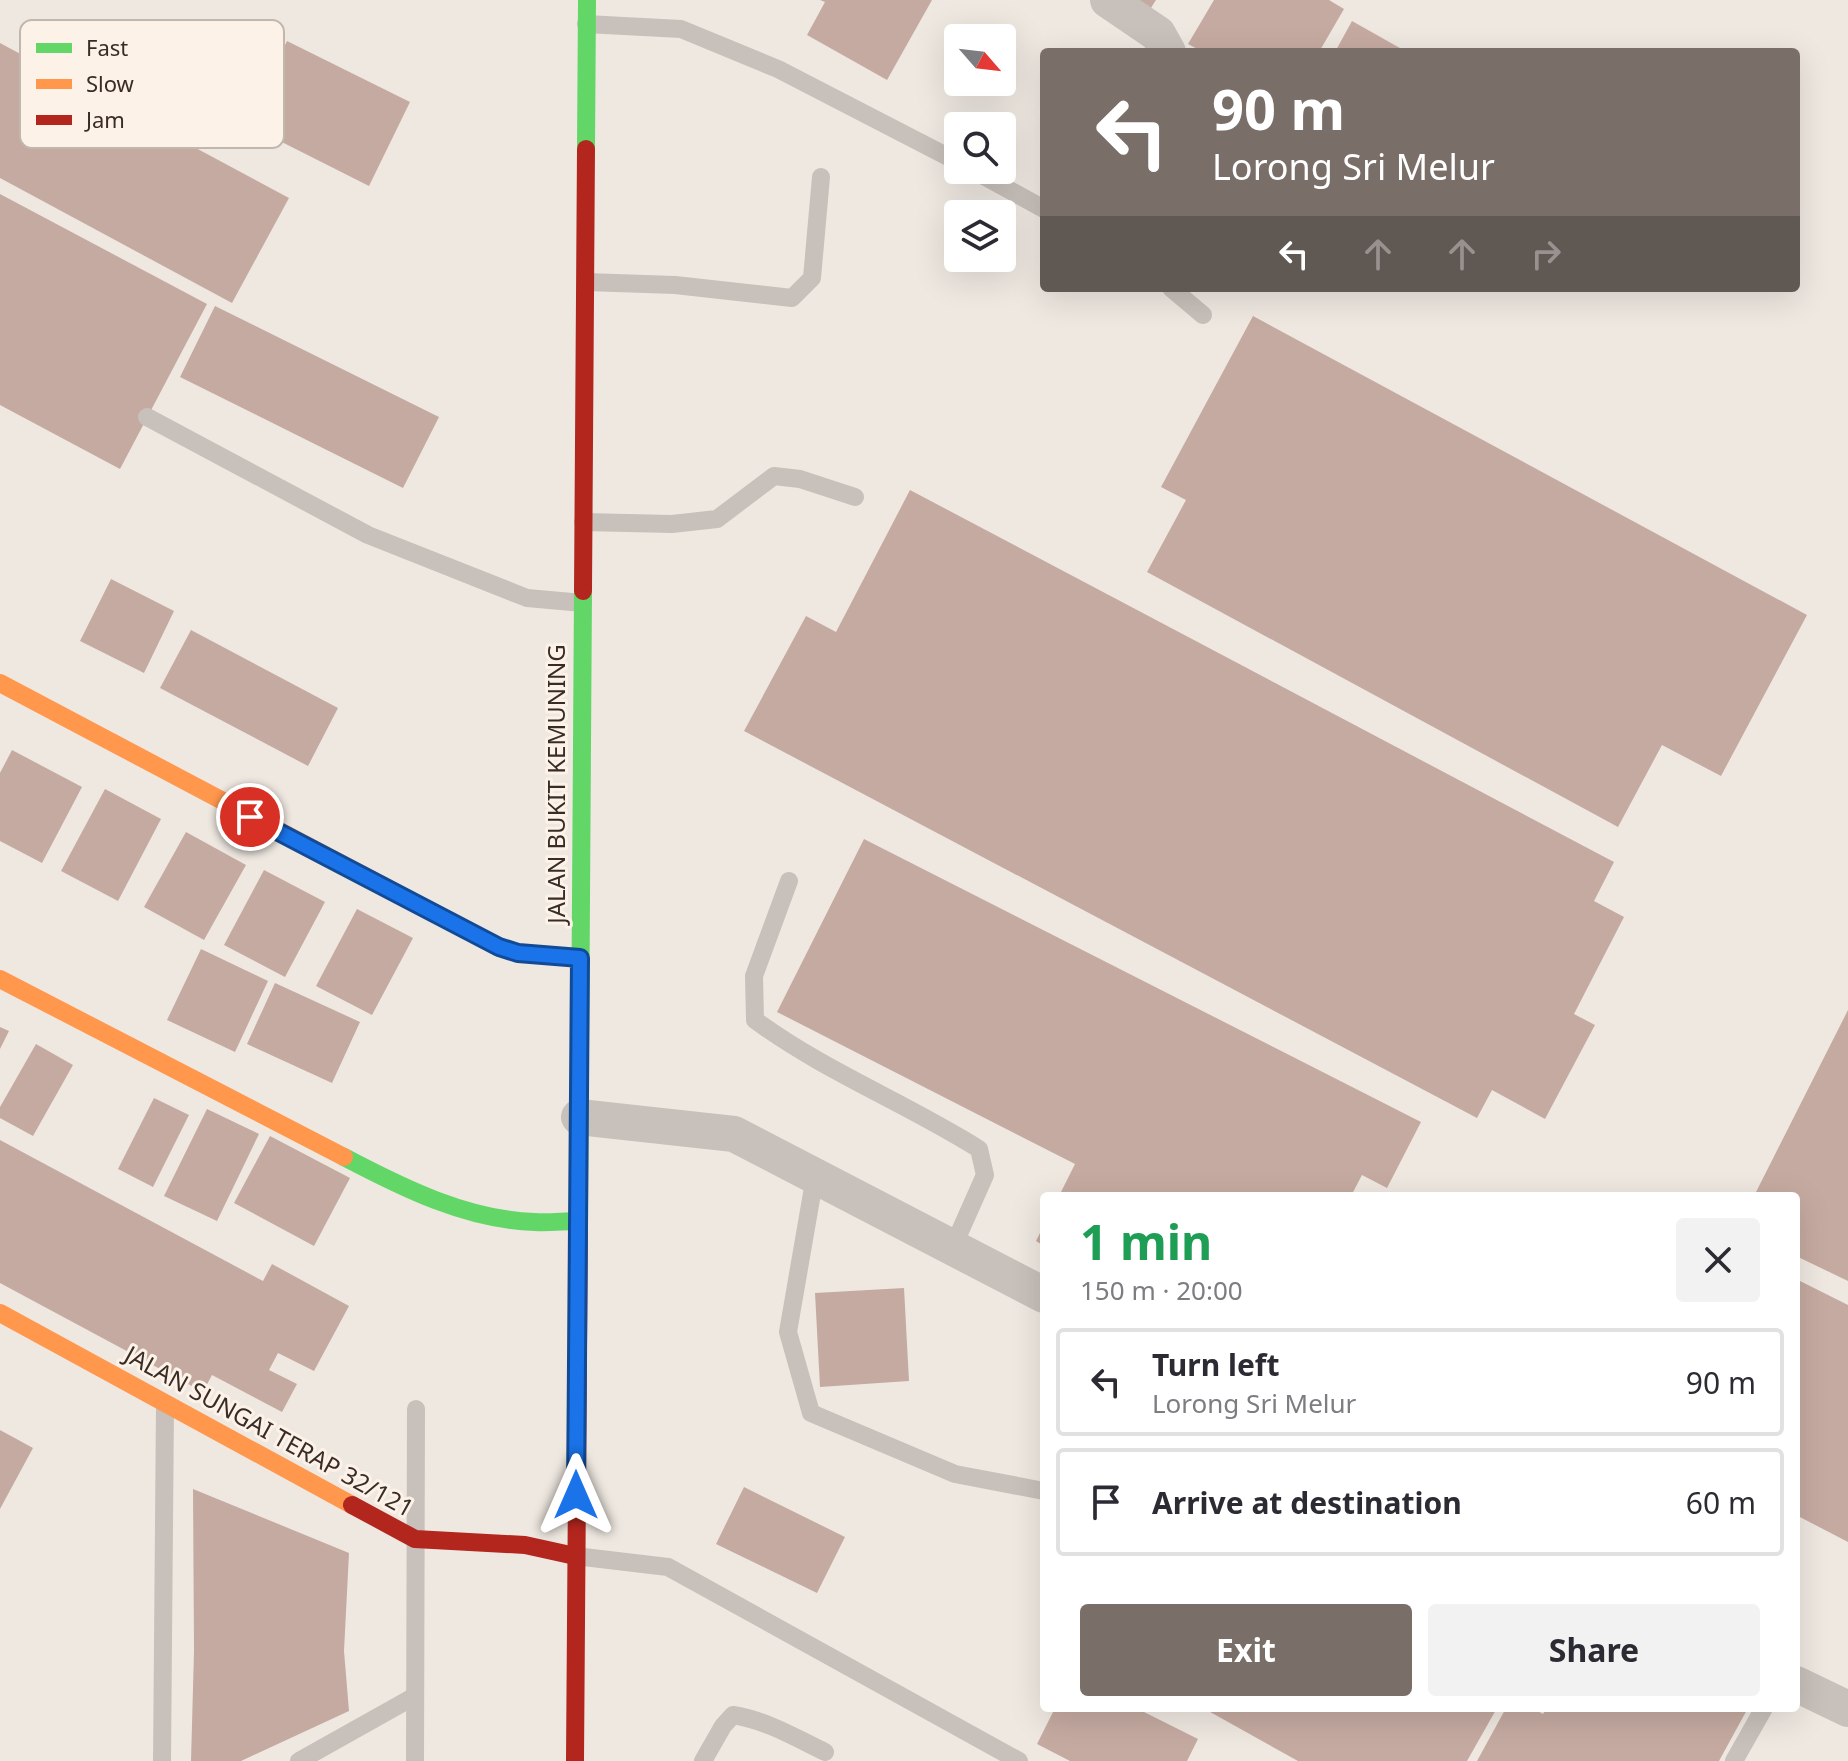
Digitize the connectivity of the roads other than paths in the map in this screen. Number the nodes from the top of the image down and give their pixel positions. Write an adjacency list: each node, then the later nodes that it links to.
1 (587, 0): 3 (street, JALAN BUKIT KEMUNING)
2 (1108, 0): 4 (street)
3 (586, 24): 5 (lane); 9 (street, JALAN BUKIT KEMUNING)
4 (1166, 48)
5 (944, 155)
6 (821, 177): 9 (lane)
7 (998, 184): 8 (lane)
8 (1040, 207)
9 (585, 282): 14 (street, JALAN BUKIT KEMUNING)
10 (1176, 292): 11 (lane)
11 (1203, 315)
12 (147, 417): 15 (lane)
13 (855, 497): 14 (lane)
14 (583, 522): 15 (street, JALAN BUKIT KEMUNING)
15 (583, 603): 18 (street, JALAN BUKIT KEMUNING)
16 (0, 683): 18 (street)
17 (789, 881): 23 (lane)
18 (580, 958): 20 (street, JALAN BUKIT KEMUNING)
19 (0, 979): 22 (street)
20 (579, 1117): 21 (street); 22 (street, JALAN BUKIT KEMUNING)
21 (815, 1176): 23 (street); 28 (lane)
22 (578, 1221): 30 (street, JALAN BUKIT KEMUNING)
23 (953, 1247): 24 (street)
24 (1040, 1293)
25 (0, 1313): 26 (street, JALAN SUNGAI TERAP 32/121)
26 (165, 1402): 29 (street, JALAN SUNGAI TERAP 32/121); 36 (lane)
27 (416, 1409): 29 (lane)
28 (1040, 1490)
29 (415, 1539): 30 (street, JALAN SUNGAI TERAP 32/121); 32 (lane)
30 (575, 1556): 39 (street, JALAN BUKIT KEMUNING); 41 (lane)
31 (1800, 1686): 33 (street)
32 (415, 1696): 37 (lane); 38 (lane)
33 (1848, 1709)
34 (1762, 1712): 42 (lane)
35 (825, 1752): 40 (lane)
36 (162, 1761)
37 (299, 1761)
38 (415, 1761)
39 (575, 1761)
40 (703, 1761)
41 (1019, 1761)
42 (1734, 1761)

